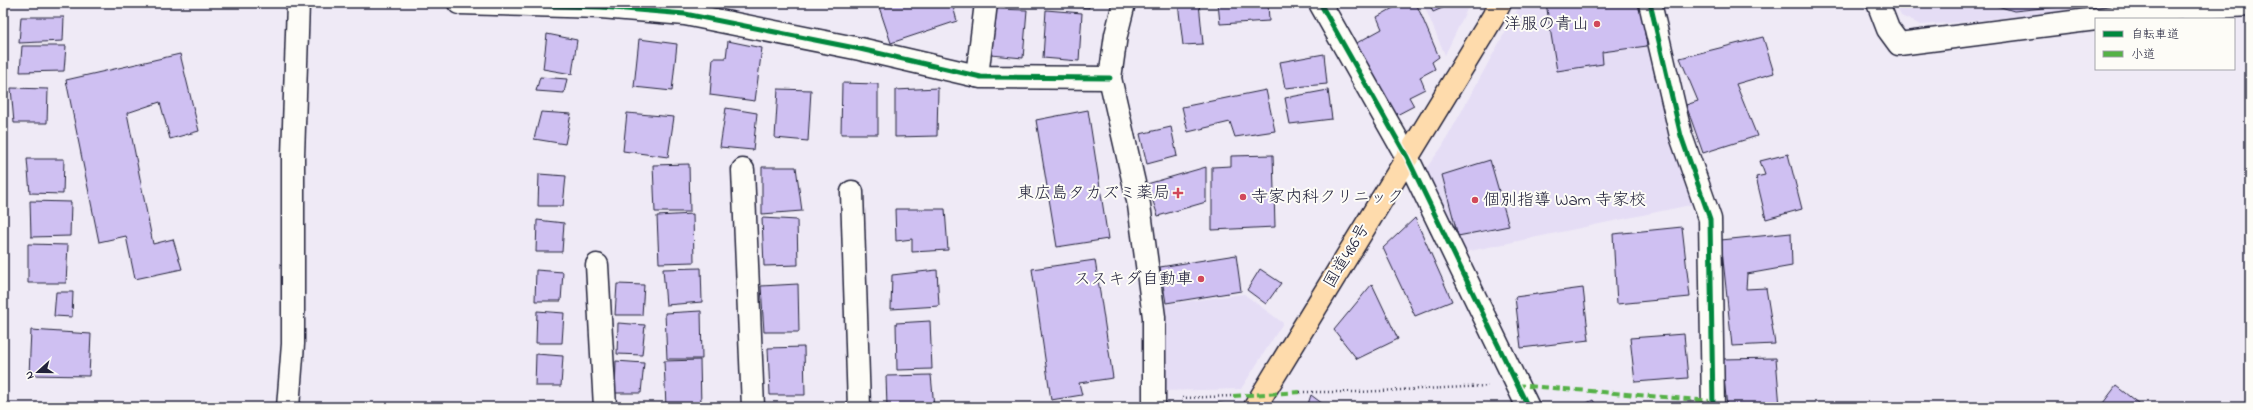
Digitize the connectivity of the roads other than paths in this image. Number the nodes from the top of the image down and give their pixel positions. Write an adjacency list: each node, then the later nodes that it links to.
1 (298, 3): 20 (street)
2 (459, 3): 9 (street)
3 (986, 3): 14 (street)
4 (1124, 3): 15 (street)
5 (1320, 3): 16 (street)
6 (1500, 3): 16 (highway, 国道486号)
7 (1650, 3): 27 (street)
8 (1878, 3): 13 (street)
9 (601, 5): 11 (street)
10 (2250, 5): 12 (street)
11 (686, 9): 14 (street)
12 (2105, 18)
13 (2095, 19)
14 (977, 76): 15 (street)
15 (1110, 78): 24 (street)
16 (1407, 157): 25 (highway, 国道486号); 26 (street)
17 (743, 170): 22 (street)
18 (852, 192): 23 (street)
19 (597, 265): 21 (street)
20 (288, 407)
21 (605, 407)
22 (753, 407)
23 (860, 407)
24 (1154, 407)
25 (1256, 407)
26 (1528, 407)
27 (1713, 407)

